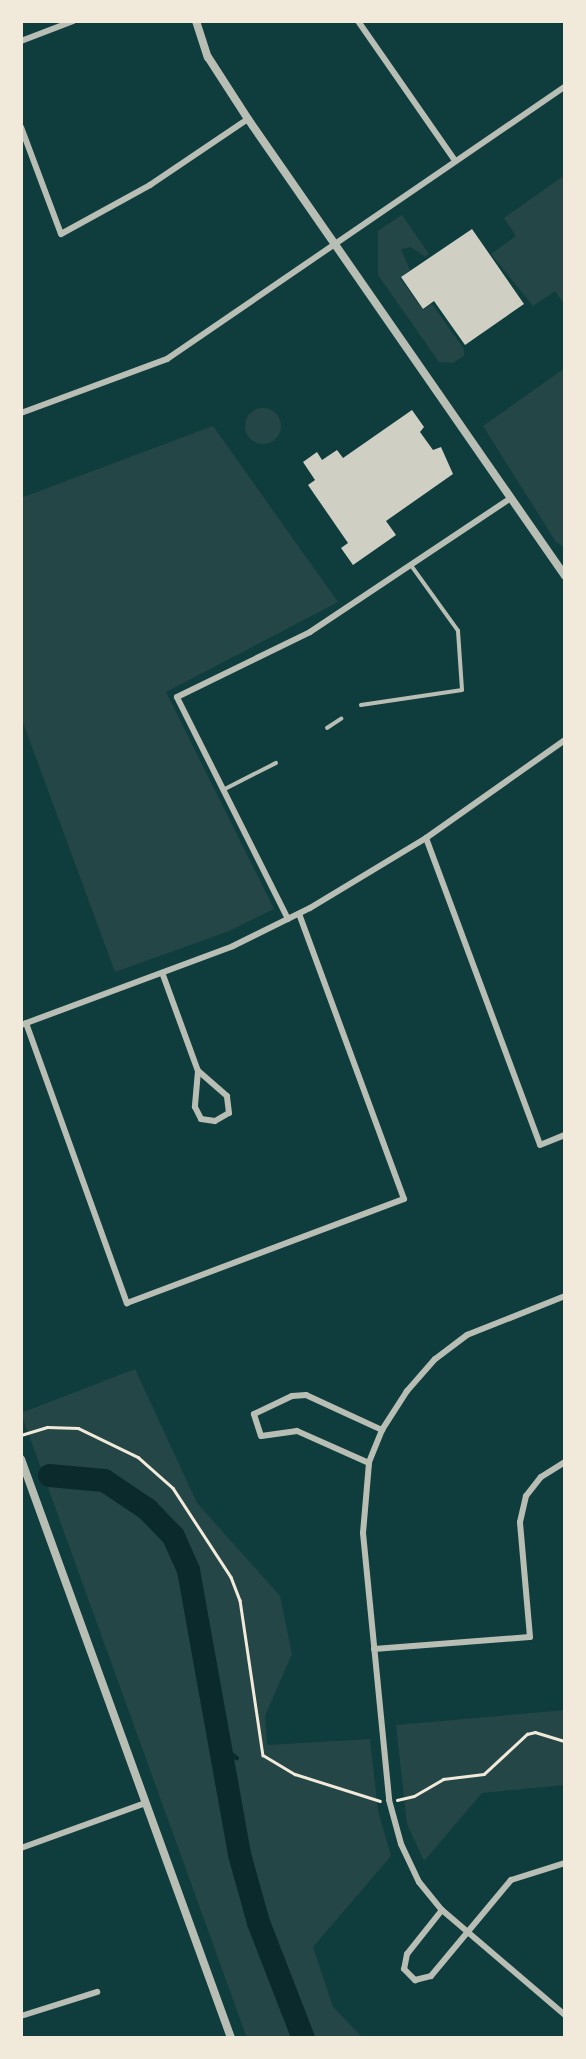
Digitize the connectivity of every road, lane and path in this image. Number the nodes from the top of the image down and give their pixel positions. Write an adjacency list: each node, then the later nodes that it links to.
1 (73, 21): 4 (street)
2 (196, 21): 6 (street)
3 (358, 21): 8 (street)
4 (21, 41)
5 (565, 86): 8 (street)
6 (248, 119): 7 (street); 9 (street)
7 (21, 127)
8 (454, 159): 9 (street)
9 (336, 245): 10 (street); 11 (street)
10 (21, 413)
11 (511, 498): 12 (street); 13 (street)
12 (412, 567): 14 (lane); 19 (street)
13 (563, 569)
14 (361, 705)
15 (341, 719): 16 (lane)
16 (327, 728)
17 (565, 740): 20 (street)
18 (276, 763): 19 (lane)
19 (223, 790): 22 (street)
20 (426, 838): 21 (street); 26 (street)
21 (299, 914): 22 (street); 24 (street)
22 (288, 919): 23 (street)
23 (163, 975): 24 (street); 25 (street)
24 (24, 1024)
25 (198, 1070): 25 (street)
26 (565, 1135)
27 (565, 1296): 28 (street)
28 (382, 1430): 32 (street); 32 (street)
29 (21, 1435): 35 (path)
30 (21, 1459): 36 (street)
31 (565, 1462): 33 (street)
32 (369, 1463): 33 (street)
33 (373, 1649): 35 (street)
34 (565, 1741): 35 (path)
35 (389, 1800): 39 (street)
36 (145, 1803): 37 (street); 44 (street)
37 (21, 1847)
38 (565, 1863): 40 (street)
39 (442, 1910): 40 (street); 40 (street)
40 (467, 1932): 42 (street)
41 (97, 1992): 43 (street)
42 (565, 2015)
43 (21, 2016)
44 (230, 2038)

